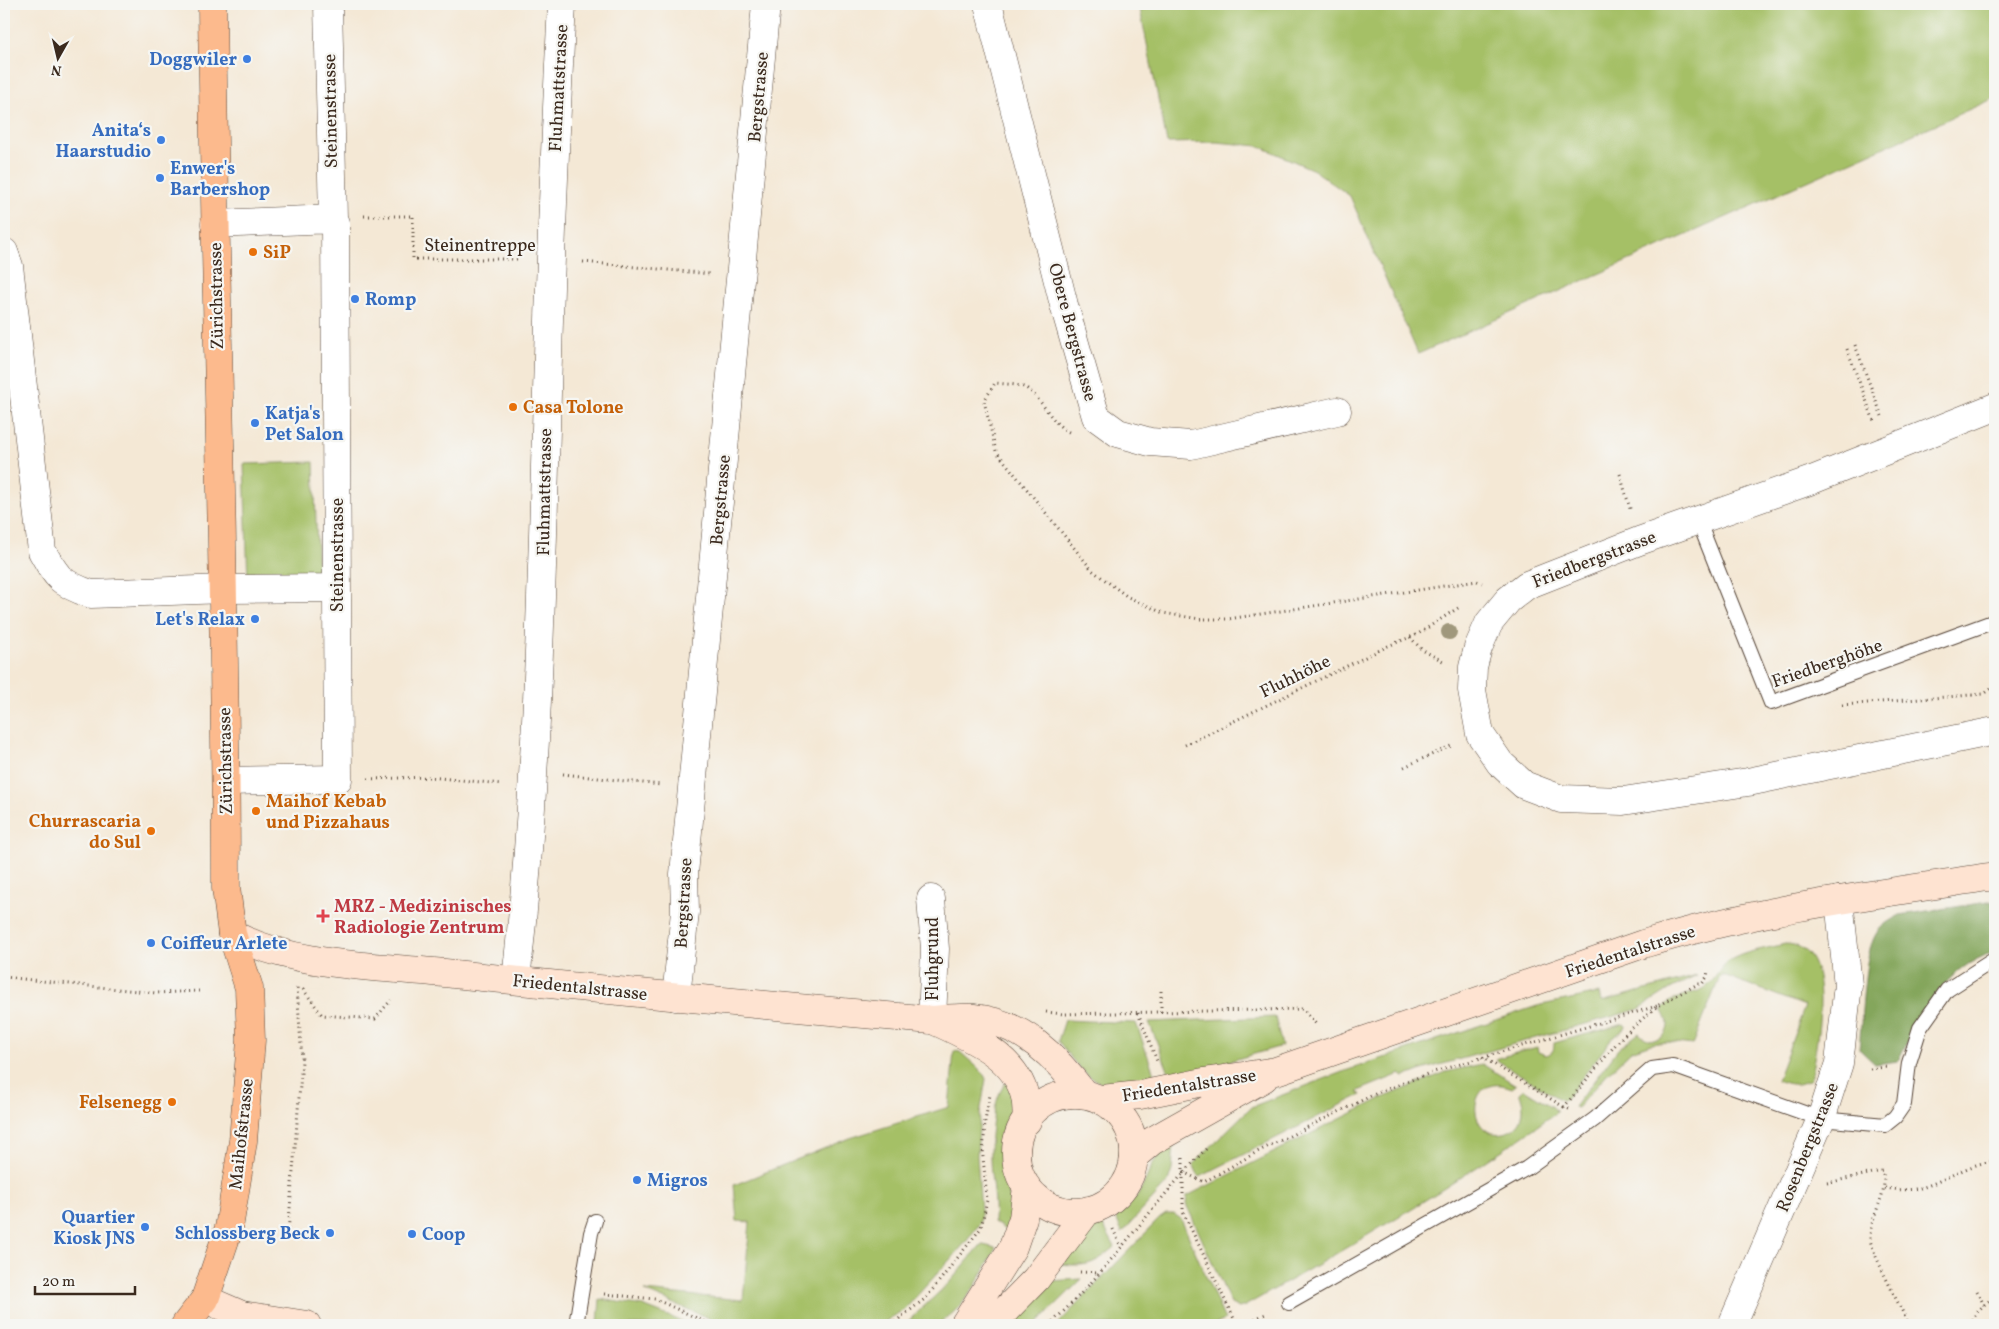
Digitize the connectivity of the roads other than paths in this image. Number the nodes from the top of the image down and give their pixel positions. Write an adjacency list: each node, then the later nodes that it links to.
1 (212, 4): 7 (main road, Zürichstrasse)
2 (328, 4): 6 (street, Steinenstrasse)
3 (562, 4): 22 (street, Fluhmattstrasse)
4 (766, 4): 23 (street, Bergstrasse)
5 (988, 4): 10 (street, Obere Bergstrasse)
6 (334, 221): 7 (street); 13 (street, Steinenstrasse)
7 (214, 224): 12 (main road, Zürichstrasse)
8 (4, 252): 12 (street)
9 (1995, 407): 11 (street, Friedbergstrasse)
10 (1337, 411)
11 (1698, 520): 14 (lane, Friedberghöhe); 15 (street, Friedbergstrasse)
12 (224, 588): 13 (street); 16 (main road, Zürichstrasse)
13 (337, 588): 16 (street, Steinenstrasse)
14 (1995, 621)
15 (1995, 731)
16 (226, 782): 20 (main road, Zürichstrasse)
17 (1995, 876): 19 (main road, Friedentalstrasse)
18 (931, 898): 24 (street, Fluhgrund)
19 (1839, 900): 25 (main road, Friedentalstrasse); 27 (street, Rosenbergstrasse)
20 (232, 934): 22 (main road, Friedentalstrasse); 33 (main road, Maihofstrasse)
21 (1995, 959): 27 (lane)
22 (516, 980): 23 (main road, Friedentalstrasse)
23 (676, 997): 24 (main road, Friedentalstrasse)
24 (932, 1020): 26 (main road, Friedentalstrasse); 28 (main road, Friedentalstrasse)
25 (1276, 1071): 26 (main road, Friedentalstrasse); 29 (main road, Friedentalstrasse)
26 (1093, 1097): 28 (main road); 29 (main road)
27 (1822, 1119): 34 (lane); 40 (street, Rosenbergstrasse)
28 (1027, 1121): 30 (main road)
29 (1134, 1156): 31 (main road)
30 (1027, 1187): 31 (main road); 38 (main road)
31 (1088, 1210): 39 (main road)
32 (596, 1220): 37 (lane)
33 (205, 1299): 35 (main road, Maihofstrasse); 36 (main road)
34 (1289, 1304)
35 (185, 1325)
36 (308, 1325)
37 (576, 1325)
38 (964, 1325)
39 (991, 1325)
40 (1732, 1325)

